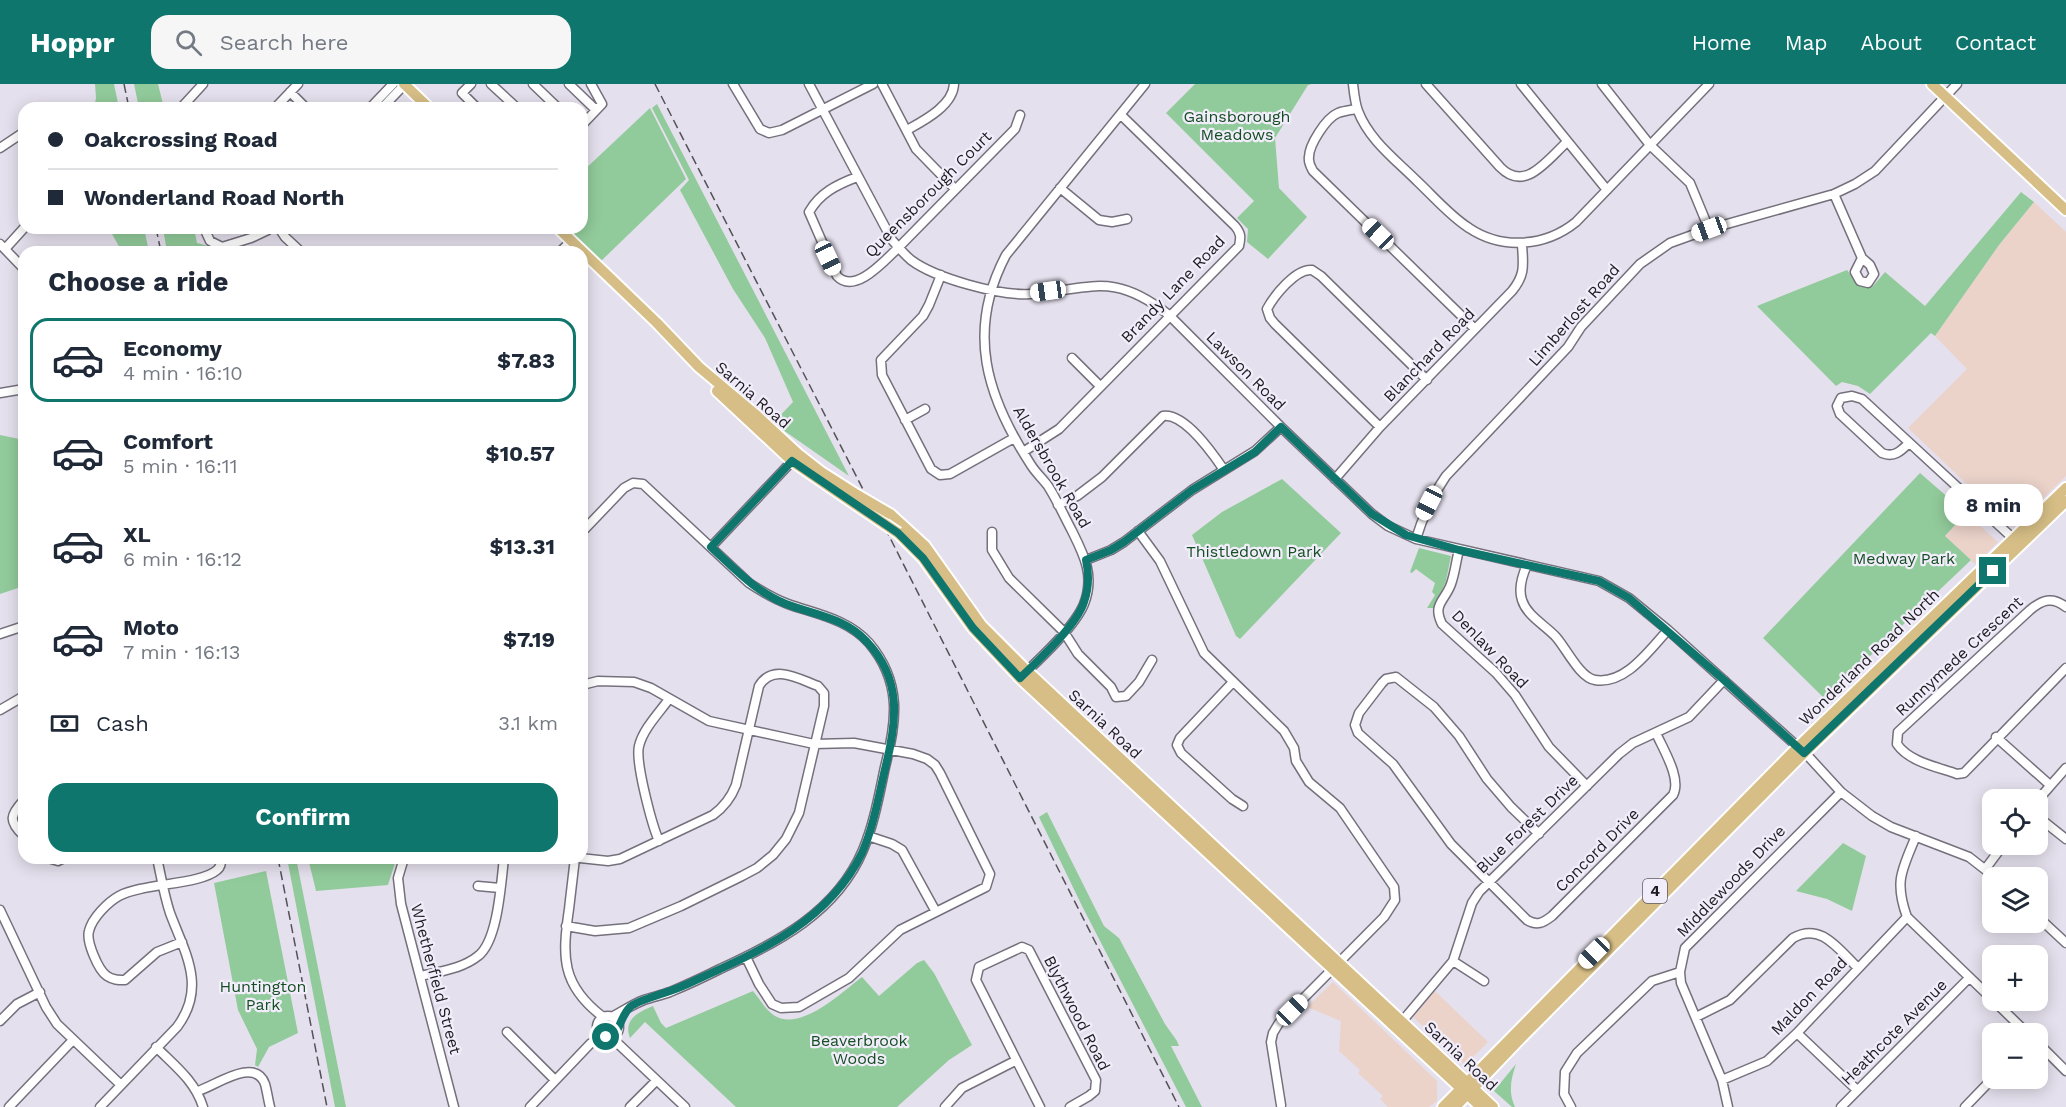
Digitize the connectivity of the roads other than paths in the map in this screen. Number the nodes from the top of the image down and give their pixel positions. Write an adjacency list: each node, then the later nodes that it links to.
1 (203, 84): 25 (street)
2 (298, 84): 23 (street)
3 (393, 84): 28 (street)
4 (404, 84): 29 (street); 30 (main road)
5 (471, 84): 31 (street)
6 (491, 84): 32 (street)
7 (533, 84): 33 (street)
8 (569, 84): 34 (street)
9 (591, 84): 37 (street)
10 (733, 84): 38 (street)
11 (809, 84): 38 (street, Lawson Road)
12 (873, 84): 38 (street)
13 (882, 84): 42 (street)
14 (954, 84): 42 (street)
15 (1145, 84): 40 (street, Aldersbrook Road)
16 (1353, 84): 36 (street)
17 (1426, 84): 44 (street)
18 (1521, 84): 44 (street)
19 (1602, 84): 45 (street)
20 (1709, 84): 45 (street)
21 (1932, 84): 24 (main road)
22 (1957, 84): 24 (street, Limberlost Road)
23 (290, 93): 26 (street); 27 (street)
24 (1945, 97): 51 (street, Limberlost Road); 52 (main road)
25 (186, 102)
26 (281, 102)
27 (300, 102)
28 (376, 102)
29 (388, 102)
30 (423, 102)
31 (471, 102)
32 (510, 102)
33 (552, 102)
34 (588, 102)
35 (588, 102): 37 (street)
36 (1357, 109): 63 (street); 77 (street)
37 (596, 110): 41 (street)
38 (823, 110): 47 (street, Lawson Road)
39 (1020, 115): 49 (street, Queensborough Court)
40 (1121, 115): 48 (street, Aldersbrook Road); 76 (street, Brandy Lane Road)
41 (588, 119)
42 (907, 130): 49 (street)
43 (18, 136): 46 (street)
44 (1567, 142): 50 (street)
45 (1650, 145): 50 (street); 54 (street)
46 (0, 148)
47 (857, 177): 70 (street, Lawson Road); 70 (street, Queensborough Court)
48 (1060, 188): 53 (street); 75 (street, Aldersbrook Road)
49 (955, 189): 70 (street, Queensborough Court)
50 (1607, 190): 63 (street)
51 (1834, 194): 54 (street, Limberlost Road); 72 (street)
52 (2066, 210)
53 (1127, 219)
54 (1709, 229): 100 (street, Limberlost Road)
55 (18, 233): 64 (street)
56 (207, 234): 65 (street)
57 (253, 234): 61 (street)
58 (259, 234): 61 (street)
59 (279, 234): 67 (street)
60 (565, 234): 62 (main road, Sarnia Road)
61 (251, 238): 66 (street)
62 (572, 240): 68 (street); 69 (main road, Sarnia Road)
63 (1522, 244): 77 (street, Blanchard Road)
64 (3, 246): 73 (street)
65 (220, 246)
66 (225, 246)
67 (295, 246)
68 (566, 246)
69 (578, 246)
70 (898, 248): 74 (street, Lawson Road)
71 (588, 256): 90 (main road, Sarnia Road)
72 (1862, 258)
73 (18, 262)
74 (941, 274): 75 (street, Lawson Road); 84 (street)
75 (990, 291): 76 (street, Lawson Road); 87 (street, Aldersbrook Road)
76 (1169, 315): 80 (street, Brandy Lane Road); 85 (street, Lawson Road)
77 (1475, 329): 79 (street, Blanchard Road)
78 (1072, 358): 80 (street)
79 (1427, 380): 86 (street, Blanchard Road); 86 (street)
80 (1100, 386): 89 (street, Brandy Lane Road)
81 (18, 390): 82 (street)
82 (0, 393)
83 (925, 410): 84 (street)
84 (905, 420): 87 (street)
85 (1281, 427): 91 (street); 92 (street, Lawson Road)
86 (1380, 427): 92 (street, Blanchard Road)
87 (1014, 438): 89 (street, Aldersbrook Road)
88 (1909, 443): 88 (street); 101 (street)
89 (1023, 452): 96 (street, Aldersbrook Road)
90 (795, 458): 94 (main road, Sarnia Road); 102 (street)
91 (1224, 470): 96 (street); 98 (street)
92 (1335, 479): 100 (street, Lawson Road)
93 (2066, 488): 101 (main road, Wonderland Road North / 4)
94 (855, 499): 113 (main road, Sarnia Road, bridge); 113 (main road, Sarnia Road, bridge)
95 (2065, 503): 101 (main road, Wonderland Road North / 4)
96 (1058, 505): 104 (street, Aldersbrook Road)
97 (588, 526): 102 (street)
98 (1138, 531): 104 (street); 115 (street)
99 (992, 532): 109 (street)
100 (1416, 539): 103 (street, Lawson Road)
101 (2019, 544): 125 (main road, Wonderland Road North / 4)
102 (711, 547): 124 (street)
103 (1459, 550): 105 (street, Lawson Road); 128 (street, Denlaw Road)
104 (1086, 560): 109 (street, Aldersbrook Road)
105 (1527, 565): 108 (street, Lawson Road); 108 (street)
106 (2066, 607): 122 (street, Runnymede Crescent)
107 (18, 628): 110 (street)
108 (1668, 630): 114 (street, Lawson Road)
109 (1064, 632): 111 (street); 113 (street, Aldersbrook Road)
110 (0, 634)
111 (1152, 660)
112 (2066, 668): 122 (street, Runnymede Crescent)
113 (1023, 675): 162 (main road, Sarnia Road)
114 (1724, 680): 121 (street, Blue Forest Drive); 125 (street, Lawson Road)
115 (1233, 682): 131 (street); 162 (street)
116 (588, 684): 118 (street)
117 (18, 699): 119 (street)
118 (669, 699): 120 (street); 139 (street)
119 (0, 710)
120 (749, 730): 123 (street); 123 (street); 139 (street)
121 (1656, 733): 128 (street, Blue Forest Drive); 147 (street, Concord Drive)
122 (1996, 737): 127 (street)
123 (814, 744): 124 (street); 154 (street)
124 (890, 749): 136 (street); 152 (street)
125 (1801, 750): 130 (street, Lawson Road); 187 (main road, Wonderland Road North / 4)
126 (2066, 768): 127 (street)
127 (2050, 785): 129 (street)
128 (1587, 786): 135 (street, Blue Forest Drive)
129 (2047, 789)
130 (1840, 792): 137 (street, Lawson Road); 164 (street, Middlewoods Drive)
131 (1243, 806)
132 (18, 808): 134 (street)
133 (2048, 825): 138 (street)
134 (18, 831)
135 (1539, 834): 147 (street, Blue Forest Drive); 147 (street)
136 (868, 836): 152 (street); 160 (street)
137 (1916, 836): 146 (street, Lawson Road); 153 (street)
138 (2066, 839)
139 (659, 841): 140 (street)
140 (588, 859)
141 (158, 864): 148 (street)
142 (220, 864): 148 (street)
143 (402, 864): 165 (street, Whetherfield Street)
144 (503, 864): 150 (street)
145 (574, 864): 154 (street)
146 (1984, 867)
147 (1489, 882): 161 (street, Blue Forest Drive)
148 (163, 885): 158 (street); 158 (street)
149 (478, 886): 150 (street)
150 (500, 888): 165 (street)
151 (0, 910): 156 (street)
152 (936, 912): 160 (street)
153 (1907, 917): 163 (street, Maldon Road); 166 (street)
154 (566, 926): 175 (street)
155 (2048, 926): 159 (street)
156 (10, 927): 157 (street); 169 (street)
157 (0, 932)
158 (182, 942): 179 (street)
159 (2066, 943)
160 (746, 957): 175 (street)
161 (1453, 961): 167 (street); 174 (street, Blue Forest Drive)
162 (1335, 966): 174 (main road, Sarnia Road); 191 (street)
163 (1858, 968): 171 (street); 177 (street, Maldon Road)
164 (1680, 972): 171 (street); 207 (street)
165 (421, 976): 196 (street, Whetherfield Street)
166 (1969, 978): 168 (street); 189 (street, Heathcote Avenue)
167 (1484, 981)
168 (1982, 990)
169 (39, 992): 172 (street); 178 (street)
170 (2004, 1011): 173 (street)
171 (1696, 1017): 184 (street)
172 (0, 1021)
173 (2017, 1023)
174 (1399, 1025): 187 (main road, Sarnia Road)
175 (608, 1027): 183 (street); 185 (street)
176 (507, 1032): 183 (street)
177 (1797, 1033): 184 (street, Maldon Road); 189 (street)
178 (73, 1040): 186 (street); 192 (street)
179 (156, 1047): 186 (street); 190 (street)
180 (2048, 1053): 182 (street)
181 (1015, 1060): 200 (street); 201 (street, Blythwood Road); 202 (street, Blythwood Road)
182 (2066, 1071)
183 (555, 1080): 197 (street)
184 (1722, 1080): 208 (street)
185 (656, 1081): 198 (street); 199 (street)
186 (121, 1085): 193 (street)
187 (1467, 1088): 203 (main road, Wonderland Road North / 4); 204 (main road, Wonderland Road North / 4); 205 (main road, Sarnia Road); 206 (main road, Sarnia Road)
188 (1982, 1089): 210 (street)
189 (1857, 1090): 209 (street, Heathcote Avenue)
190 (198, 1091): 194 (street); 195 (street)
191 (1281, 1105)
192 (9, 1107)
193 (100, 1107)
194 (203, 1107)
195 (270, 1107)
196 (454, 1107)
197 (530, 1107)
198 (630, 1107)
199 (685, 1107)
200 (945, 1107)
201 (1040, 1107)
202 (1070, 1107)
203 (1443, 1107)
204 (1455, 1107)
205 (1481, 1107)
206 (1493, 1107)
207 (1571, 1107)
208 (1728, 1107)
209 (1841, 1107)
210 (1965, 1107)

